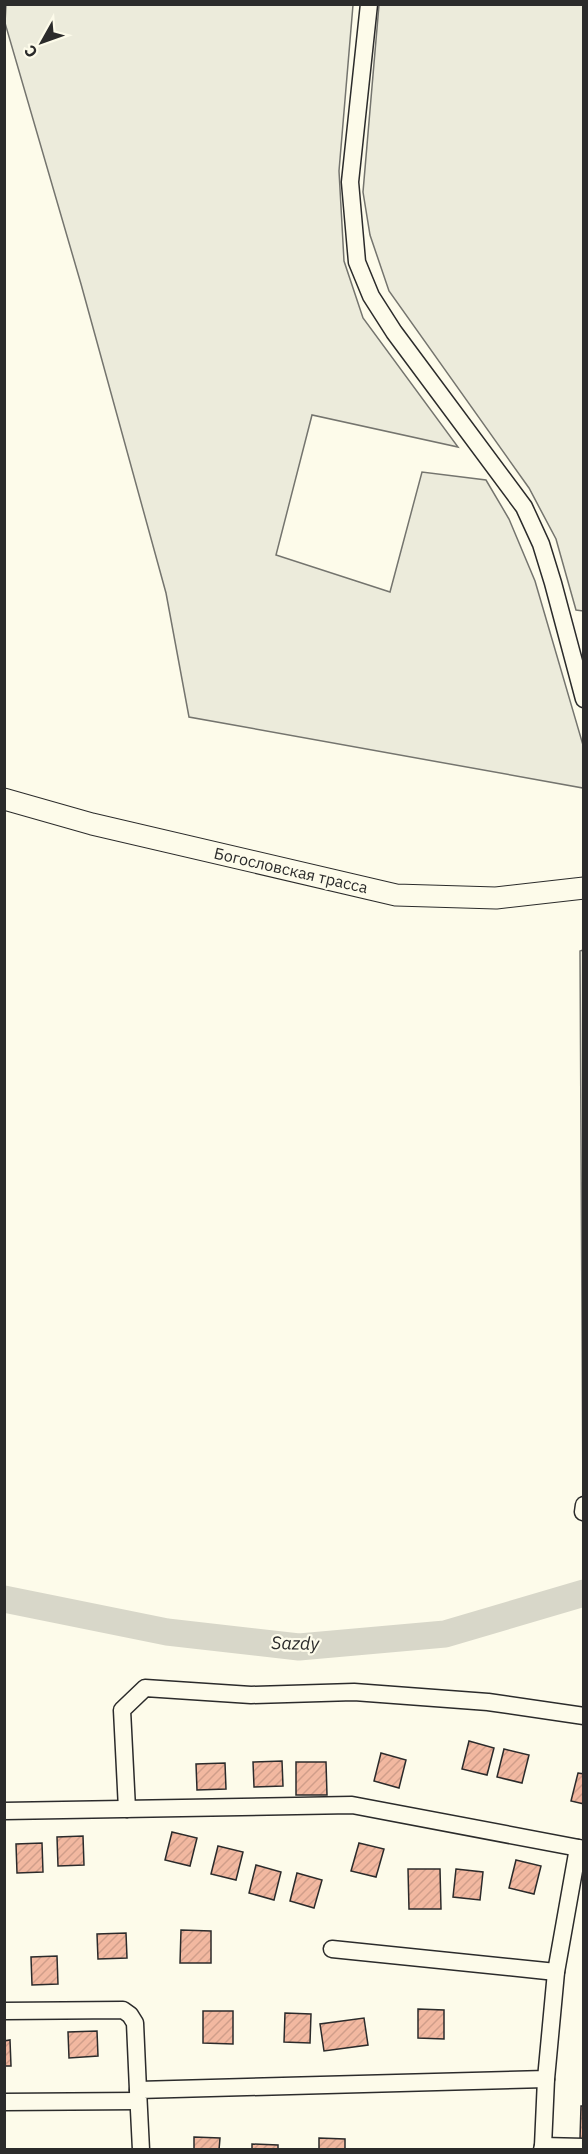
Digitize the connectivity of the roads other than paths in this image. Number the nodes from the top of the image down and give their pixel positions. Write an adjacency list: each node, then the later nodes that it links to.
1 (369, 4): 2 (street)
2 (584, 699)
3 (4, 799): 4 (main road, Богословская трасса)
4 (584, 888)
5 (584, 1505): 6 (street)
6 (583, 1512)
7 (584, 1716): 8 (street)
8 (127, 1809): 9 (street); 10 (street)
9 (4, 1811)
10 (581, 1848): 12 (street)
11 (332, 1949): 12 (street)
12 (556, 1972): 14 (street)
13 (4, 2011): 15 (street)
14 (546, 2079): 15 (street); 18 (street)
15 (138, 2095): 16 (street); 19 (street)
16 (4, 2102)
17 (584, 2147): 18 (street)
18 (543, 2148)
19 (141, 2150)

